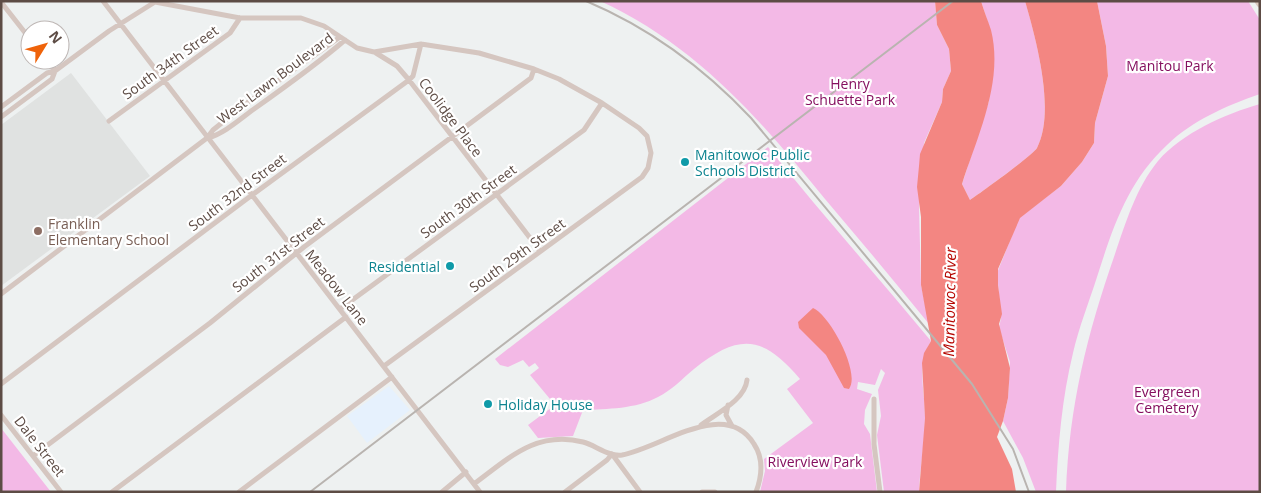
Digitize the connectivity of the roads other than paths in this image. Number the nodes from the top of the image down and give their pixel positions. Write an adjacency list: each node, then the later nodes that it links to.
1 (103, 1): 5 (street, Meadow Lane)
2 (1, 2): 6 (street)
3 (155, 2): 4 (street, Coolidge Place); 5 (street)
4 (240, 18): 7 (street, Coolidge Place); 12 (street, South 34th Street)
5 (120, 24): 11 (street); 12 (street, Meadow Lane)
6 (20, 26)
7 (342, 39): 9 (street, Coolidge Place); 18 (street, West Lawn Boulevard); 18 (street, West Lawn Boulevard)
8 (421, 44): 9 (street); 10 (street); 13 (street)
9 (374, 52): 13 (street, Coolidge Place)
10 (534, 69): 14 (street); 19 (street, South 31st Street)
11 (56, 71): 15 (street); 16 (street)
12 (164, 80): 17 (street, South 34th Street); 18 (street, Meadow Lane)
13 (409, 80): 19 (street, Coolidge Place); 20 (street, South 32nd Street)
14 (602, 103): 21 (street, South 30th Street); 22 (street, South 29th Street)
15 (1, 107)
16 (1, 117)
17 (109, 121)
18 (207, 138): 20 (street, Meadow Lane); 24 (street)
19 (453, 138): 21 (street, Coolidge Place); 23 (street, South 31st Street)
20 (252, 195): 23 (street, Meadow Lane); 30 (street, South 32nd Street)
21 (496, 195): 22 (street, Coolidge Place); 25 (street, South 30th Street)
22 (540, 251): 27 (street, South 29th Street)
23 (296, 253): 25 (street, Meadow Lane); 37 (street, South 31st Street)
24 (1, 294)
25 (340, 309): 26 (street, Meadow Lane)
26 (346, 317): 27 (street, Meadow Lane); 41 (street)
27 (384, 366): 28 (street, Meadow Lane)
28 (392, 377): 38 (street, Meadow Lane); 42 (street)
29 (747, 380): 32 (street)
30 (1, 384)
31 (874, 399): 50 (street)
32 (728, 405): 34 (street); 35 (street)
33 (1, 415): 37 (street, Dale Street)
34 (732, 426): 35 (street); 49 (street)
35 (697, 428): 36 (street)
36 (612, 454): 39 (street); 45 (street); 46 (street)
37 (33, 456): 40 (street, Dale Street)
38 (466, 472): 39 (street, Meadow Lane); 43 (street)
39 (474, 484): 44 (street, Meadow Lane)
40 (61, 492)
41 (112, 492)
42 (239, 492)
43 (442, 492)
44 (480, 492)
45 (565, 492)
46 (640, 492)
47 (702, 492): 48 (street)
48 (715, 492)
49 (756, 492)
50 (880, 492)

